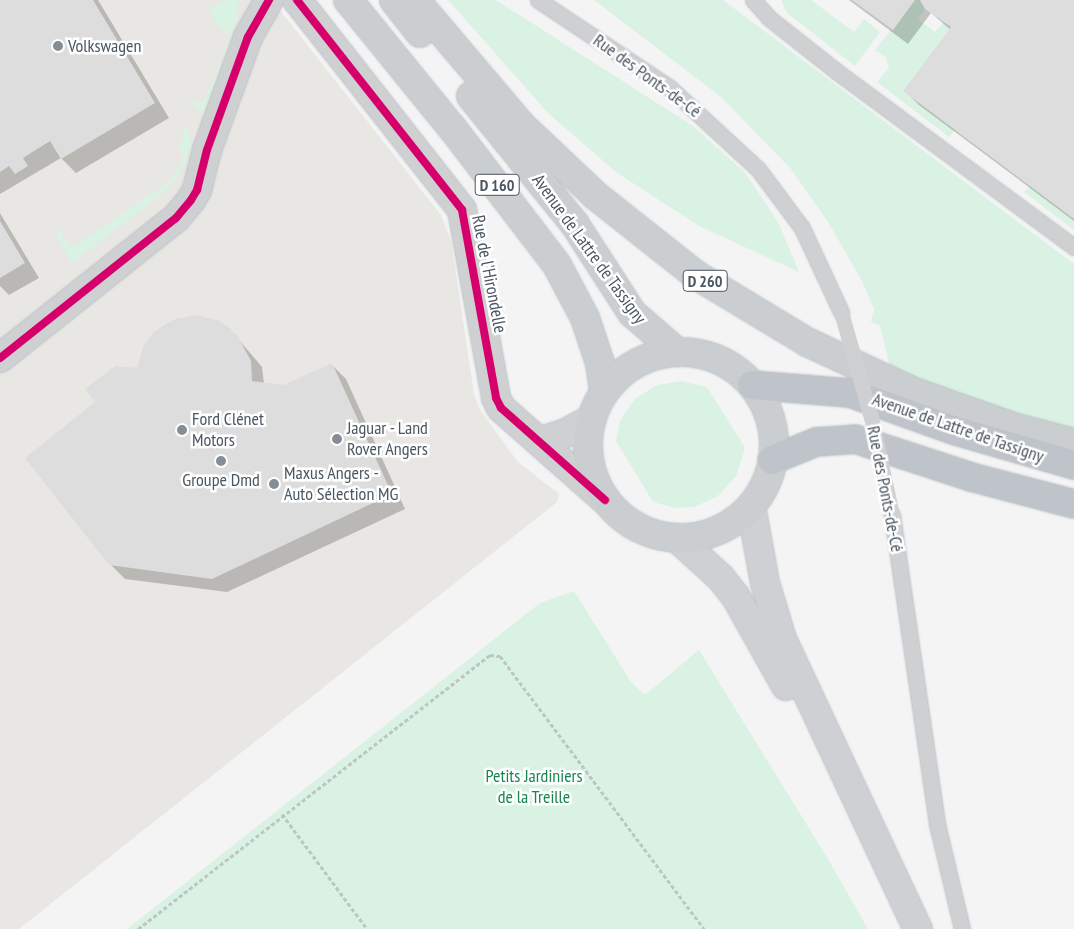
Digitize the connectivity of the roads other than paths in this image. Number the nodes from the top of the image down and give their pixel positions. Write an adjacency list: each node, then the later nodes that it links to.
1 (269, 0): 10 (street)
2 (297, 0): 14 (street, Rue de l'Hirondelle)
3 (348, 0): 12 (main road, D 160)
4 (394, 0): 9 (main road, Avenue de Lattre de Tassigny)
5 (415, 0): 15 (main road, D 260)
6 (538, 0): 24 (lane, Rue des Ponts-de-Cé, bridge)
7 (753, 0): 8 (lane)
8 (1074, 247)
9 (677, 352): 11 (main road); 12 (main road)
10 (0, 358)
11 (752, 385): 16 (main road); 17 (highway, Avenue de Lattre de Tassigny)
12 (604, 392): 13 (main road)
13 (591, 419): 14 (street); 18 (main road)
14 (541, 441): 18 (street, Rue de l'Hirondelle)
15 (1074, 443)
16 (772, 460): 19 (highway); 20 (main road)
17 (1074, 465)
18 (605, 500): 21 (main road)
19 (1074, 504)
20 (752, 506): 21 (main road); 23 (main road)
21 (677, 538): 22 (main road)
22 (904, 929)
23 (918, 929)
24 (962, 929)

